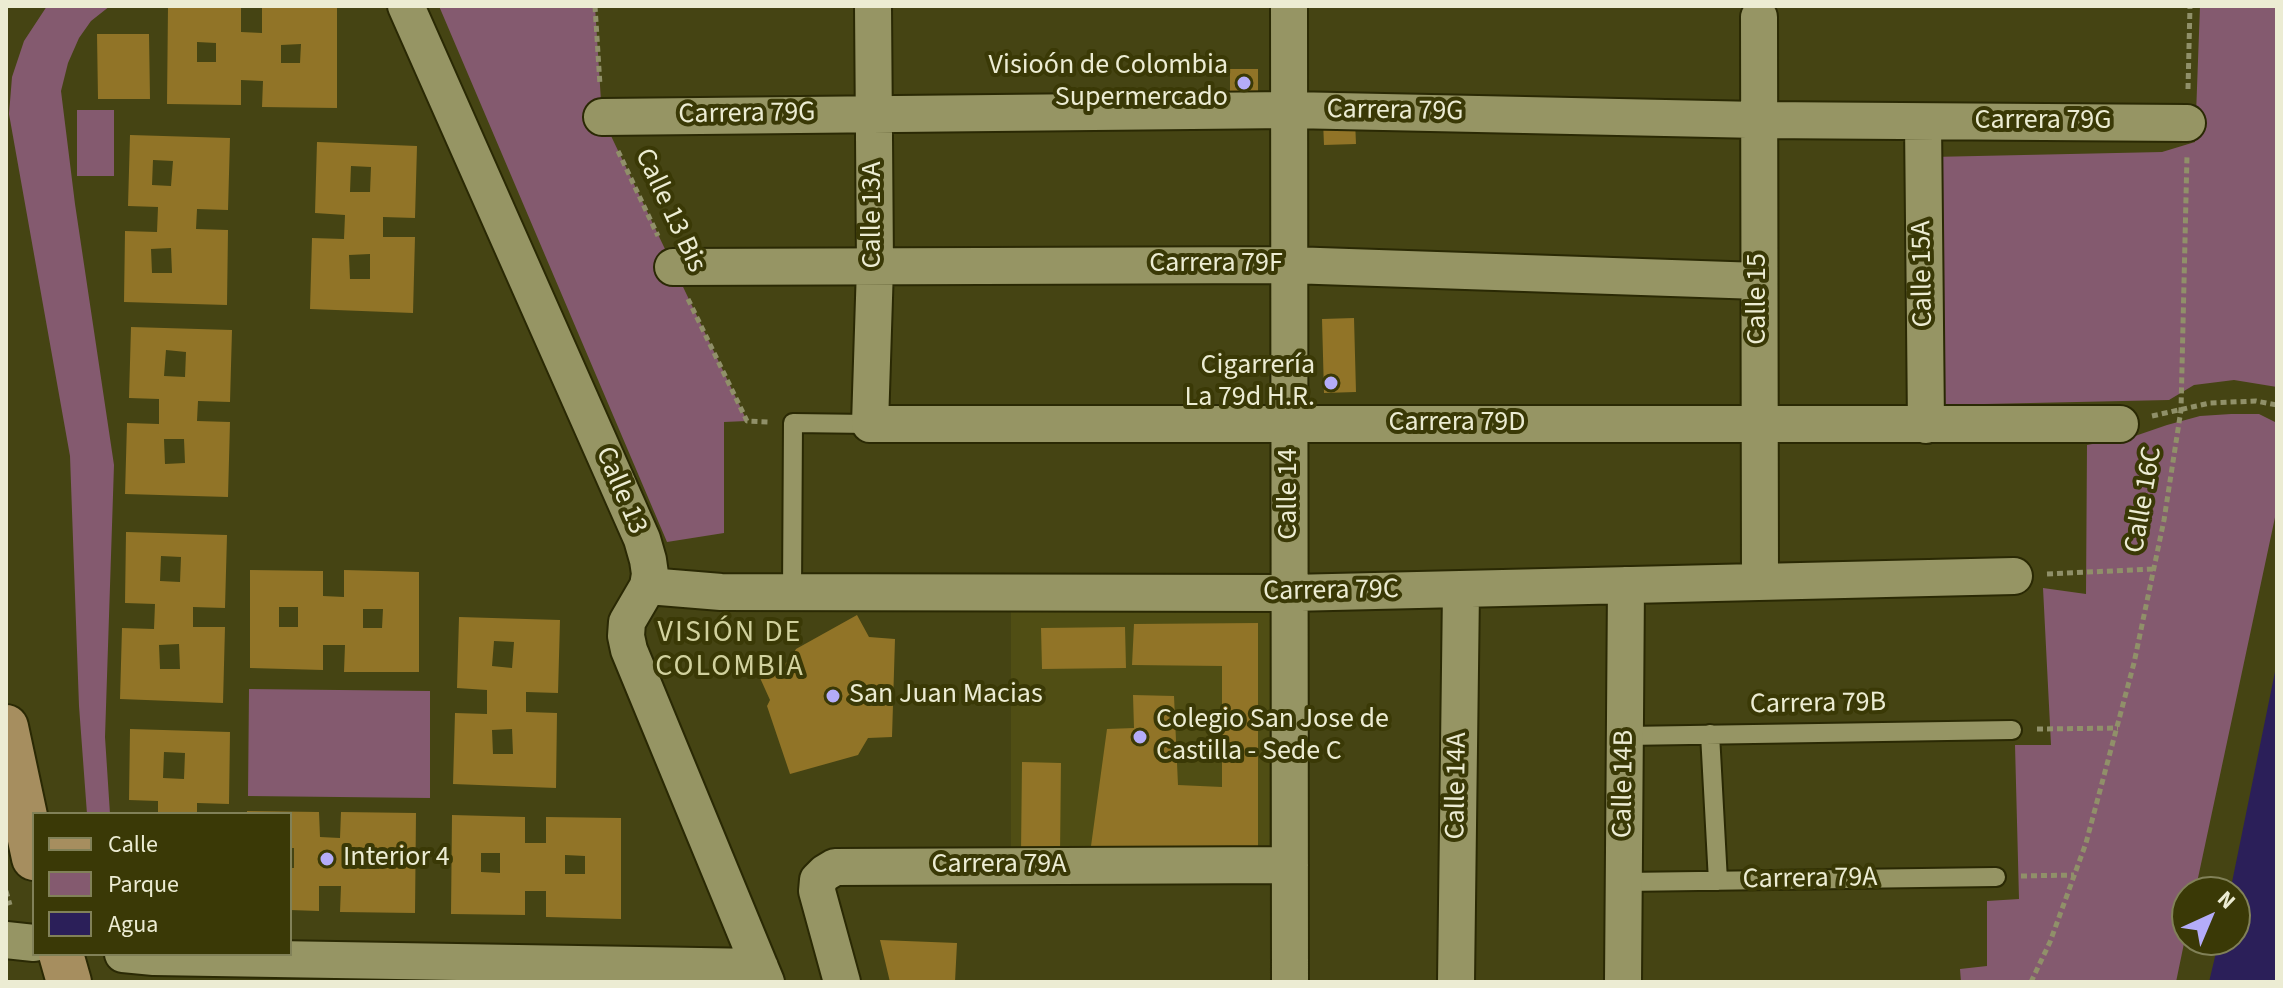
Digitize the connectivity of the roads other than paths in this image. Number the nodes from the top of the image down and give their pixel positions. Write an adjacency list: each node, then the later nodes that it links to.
1 (406, 6): 23 (street, Calle 13)
2 (873, 6): 6 (street, Calle 13A)
3 (1289, 6): 5 (street, Calle 14)
4 (1759, 17): 8 (street, Calle 15)
5 (1290, 110): 6 (street, Carrera 79G); 8 (street, Carrera 79G); 11 (street, Calle 14)
6 (873, 114): 7 (street, Carrera 79G); 13 (street, Calle 13A)
7 (602, 117)
8 (1759, 120): 9 (street, Carrera 79G); 14 (street, Calle 15)
9 (1923, 122): 10 (street, Carrera 79G); 19 (street, Calle 15A)
10 (2187, 123)
11 (1290, 265): 13 (street, Carrera 79F); 14 (street, Carrera 79F); 15 (street, Calle 14)
12 (673, 267): 13 (street, Carrera 79F)
13 (875, 267): 16 (street, Calle 13A)
14 (1759, 281): 18 (street, Calle 15)
15 (1290, 423): 16 (street, Carrera 79D); 18 (street, Carrera 79D); 26 (street, Calle 14)
16 (870, 424): 25 (lane, Carrera 79D)
17 (2120, 424): 19 (street, Carrera 79D)
18 (1759, 425): 19 (street, Carrera 79D); 21 (street, Calle 15)
19 (1926, 425)
20 (2014, 576): 21 (street, Carrera 79C)
21 (1760, 582): 22 (street, Carrera 79C)
22 (1626, 585): 24 (street, Carrera 79C); 30 (street, Calle 14B)
23 (648, 586): 25 (street, Carrera 79C); 40 (street)
24 (1461, 590): 26 (street, Carrera 79C); 44 (street, Calle 14A)
25 (792, 592): 26 (street, Carrera 79C)
26 (1290, 593): 32 (street, Calle 14)
27 (6, 727): 31 (main road)
28 (2012, 730): 29 (lane, Carrera 79B)
29 (1710, 734): 30 (lane, Carrera 79B); 34 (lane)
30 (1625, 736): 35 (street, Calle 14B)
31 (32, 849)
32 (1290, 865): 42 (street, Carrera 79A); 43 (street, Calle 14)
33 (1996, 877): 34 (lane, Carrera 79A)
34 (1718, 881): 35 (lane, Carrera 79A)
35 (1624, 882): 45 (street, Calle 14B)
36 (6, 940): 37 (street)
37 (32, 943)
38 (62, 956): 41 (main road)
39 (144, 956): 40 (street)
40 (763, 975)
41 (69, 982)
42 (842, 982)
43 (1290, 982)
44 (1456, 982)
45 (1623, 982)

